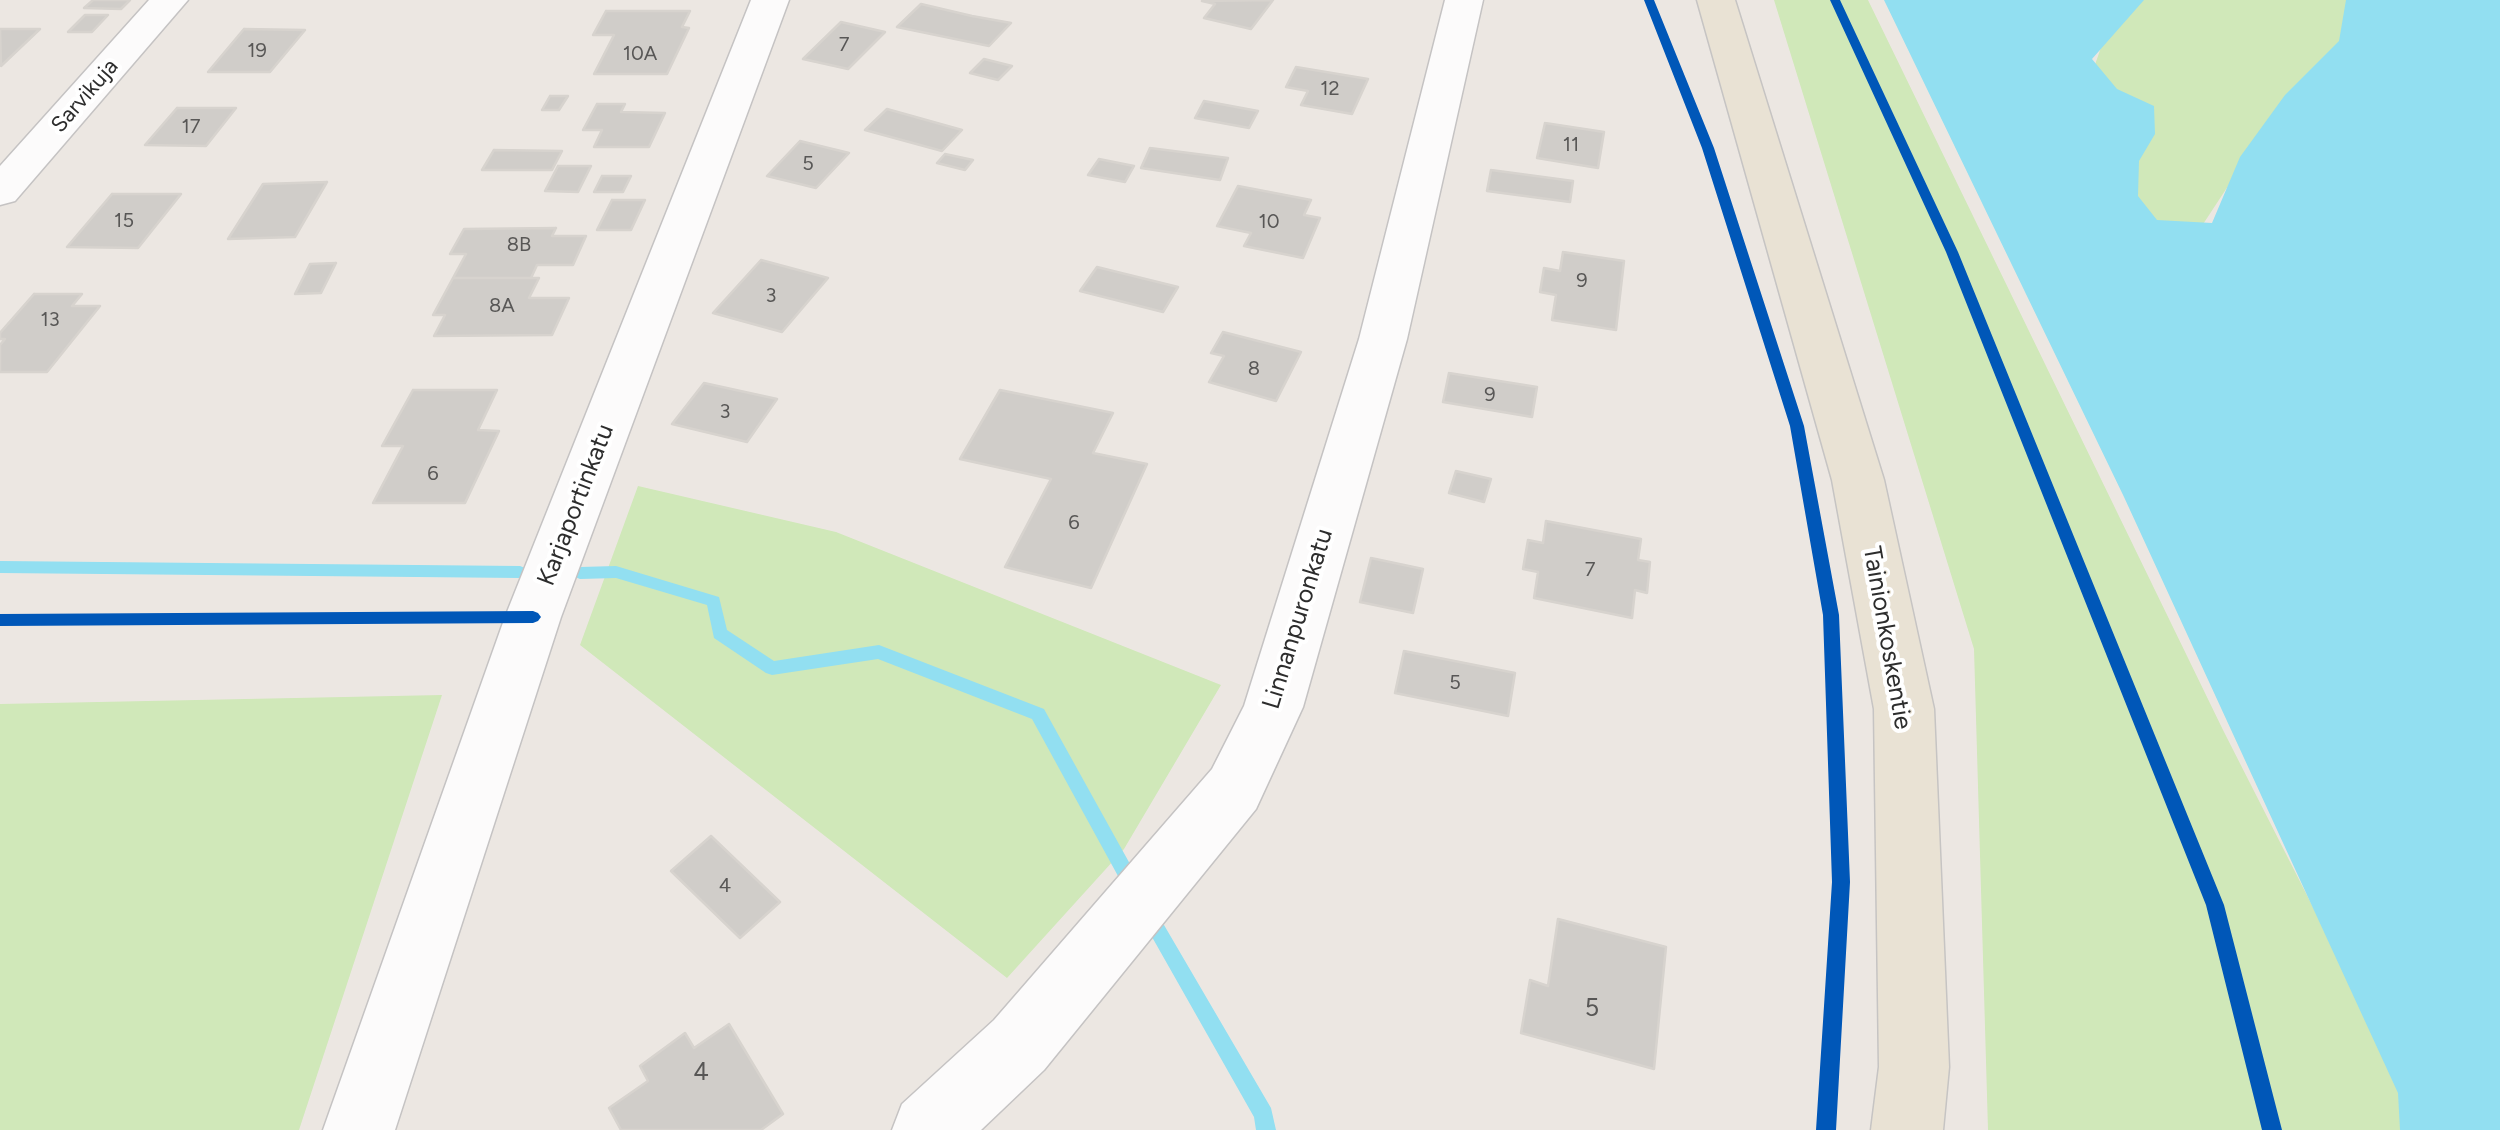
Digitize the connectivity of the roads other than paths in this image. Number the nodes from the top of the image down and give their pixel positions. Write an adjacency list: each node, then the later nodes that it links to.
1 (169, 0): 6 (street, Sarvikuja)
2 (770, 0): 8 (street, Karjaportinkatu)
3 (1464, 0): 9 (street, Linnanpuronkatu)
4 (1696, 0): 7 (main road, Tainionkoskentie)
5 (1716, 0): 7 (main road, Tainionkoskentie)
6 (0, 192)
7 (1779, 218): 10 (main road, Tainionkoskentie)
8 (358, 1130)
9 (928, 1130)
10 (1907, 1130)

